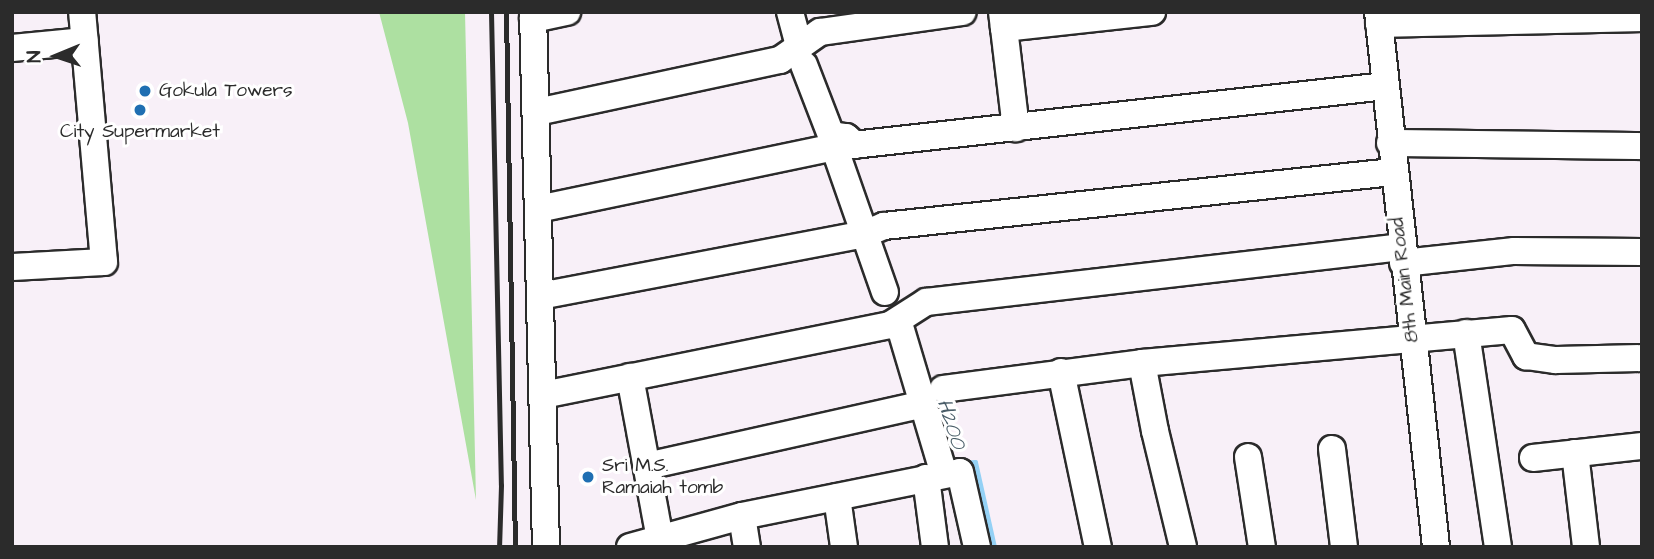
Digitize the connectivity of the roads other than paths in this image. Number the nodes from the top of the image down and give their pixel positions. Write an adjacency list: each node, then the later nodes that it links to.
1 (82, 12): 11 (street)
2 (566, 12): 6 (street)
3 (790, 12): 13 (street)
4 (963, 12): 13 (street)
5 (1152, 12): 7 (street)
6 (533, 16): 15 (street)
7 (1082, 16): 10 (street)
8 (1634, 16): 9 (street)
9 (1378, 18): 14 (street, 8th Main Road)
10 (1003, 20): 16 (street)
11 (85, 41): 12 (street); 25 (street)
12 (12, 48)
13 (802, 55): 15 (street); 19 (street)
14 (1386, 86): 16 (street); 17 (street, 8th Main Road)
15 (537, 112): 21 (street)
16 (1016, 128): 19 (street)
17 (1390, 143): 18 (street); 20 (street, 8th Main Road)
18 (1642, 146)
19 (847, 151): 21 (street); 22 (street)
20 (1393, 172): 22 (street); 24 (street, 8th Main Road)
21 (538, 209): 27 (street)
22 (865, 234): 26 (street); 27 (street)
23 (1642, 252): 24 (street)
24 (1402, 255): 30 (street, 8th Main Road); 34 (street)
25 (12, 267)
26 (886, 292)
27 (540, 296): 35 (street)
28 (901, 330): 36 (street)
29 (1466, 333): 30 (street); 31 (street); 58 (street)
30 (1412, 337): 32 (street); 57 (street, 8th Main Road)
31 (1642, 358)
32 (1142, 363): 33 (street); 54 (street)
33 (1061, 372): 36 (street); 53 (street)
34 (630, 377): 35 (street); 42 (street)
35 (542, 395): 47 (street)
36 (934, 396): 42 (street); 43 (street)
37 (1642, 446): 39 (street)
38 (1332, 449): 56 (street)
39 (1575, 453): 41 (street); 59 (street)
40 (1248, 457): 55 (street)
41 (1533, 458)
42 (647, 466): 46 (street)
43 (935, 476): 44 (street); 51 (street); 52 (street)
44 (837, 497): 45 (street); 50 (street)
45 (742, 516): 46 (street); 49 (street)
46 (660, 539): 48 (street)
47 (547, 547)
48 (631, 547)
49 (747, 547)
50 (844, 547)
51 (935, 547)
52 (977, 547)
53 (1098, 547)
54 (1183, 547)
55 (1262, 547)
56 (1344, 547)
57 (1436, 547)
58 (1498, 547)
59 (1586, 547)

